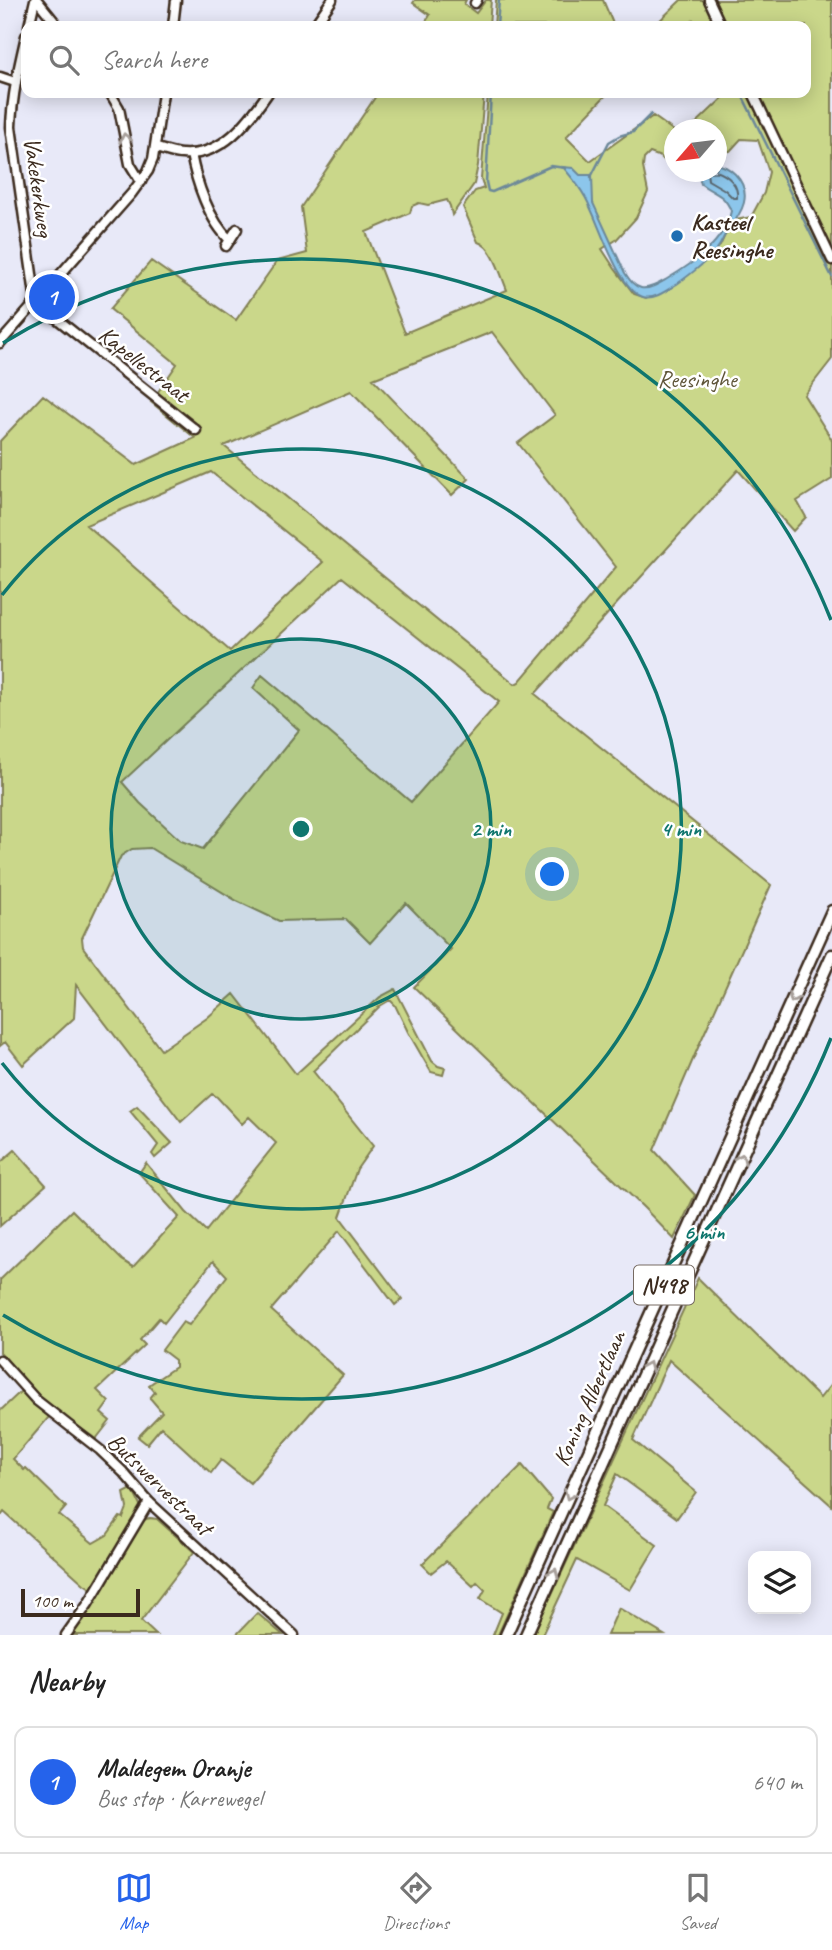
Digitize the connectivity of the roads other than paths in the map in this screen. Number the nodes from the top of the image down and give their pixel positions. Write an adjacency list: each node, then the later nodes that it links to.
1 (36, 0): 5 (street); 6 (street)
2 (176, 0): 7 (street)
3 (332, 0): 8 (street)
4 (709, 0): 9 (street)
5 (30, 21)
6 (54, 21)
7 (174, 21)
8 (317, 21)
9 (719, 21)
10 (21, 59): 12 (street, Vakekerkweg)
11 (0, 77): 12 (street)
12 (16, 82): 22 (street, Vakekerkweg)
13 (113, 98): 19 (street, one-way to 13)
14 (162, 98): 17 (street)
15 (265, 98): 18 (street)
16 (755, 98): 21 (street)
17 (156, 148): 18 (street); 19 (street)
18 (191, 154): 20 (street)
19 (141, 181): 22 (street)
20 (237, 229)
21 (832, 260)
22 (36, 302): 23 (street); 24 (street, Kapellestraat)
23 (0, 343)
24 (197, 430)
25 (832, 911): 31 (main road, Koning Albertlaan / N498, one-way to 31)
26 (832, 955): 32 (main road, Koning Albertlaan / N498, one-way to 26)
27 (0, 1360): 28 (street, Butswervestraat)
28 (149, 1502): 29 (street); 30 (street, Butswervestraat)
29 (66, 1635)
30 (294, 1635)
31 (506, 1635)
32 (526, 1635)

